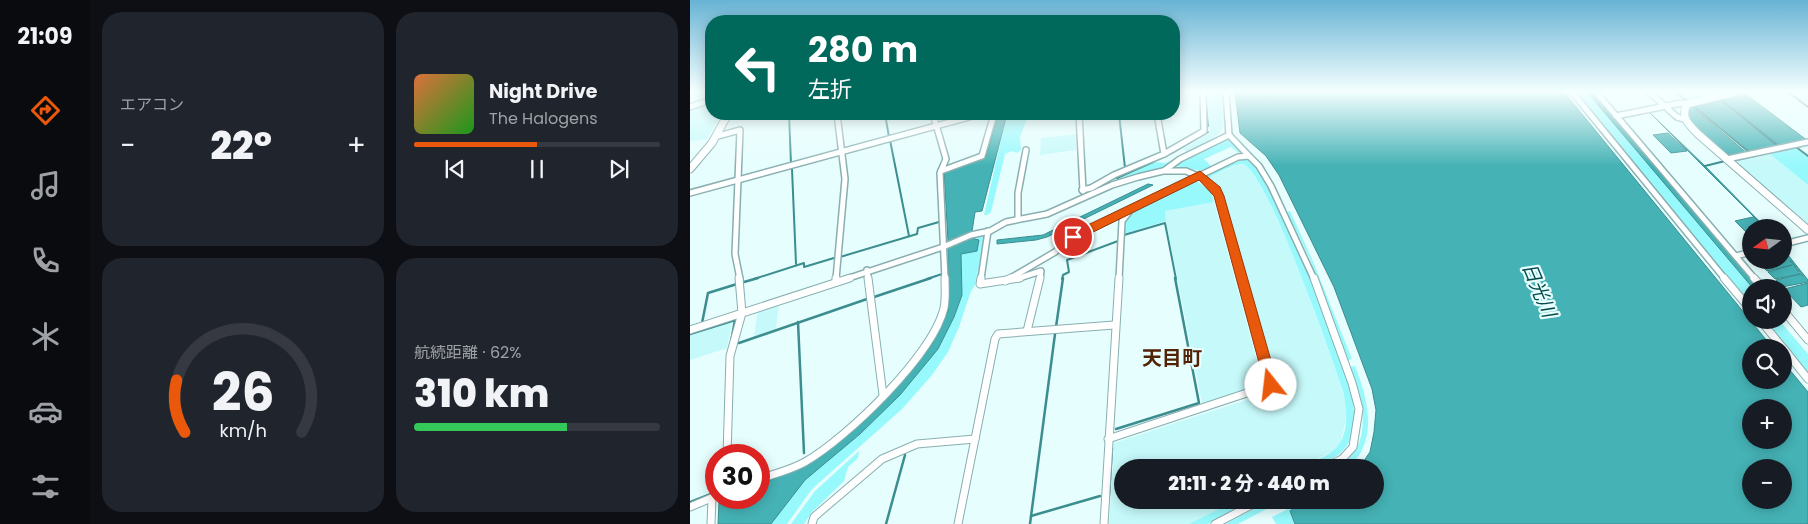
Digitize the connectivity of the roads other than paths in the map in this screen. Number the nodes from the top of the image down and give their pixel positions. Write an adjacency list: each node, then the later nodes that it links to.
1 (1204, 116): 20 (street)
2 (1228, 116): 15 (street)
3 (1592, 116): 44 (street)
4 (1616, 116): 39 (street)
5 (1676, 116): 6 (street)
6 (1684, 118): 22 (street)
7 (725, 120): 16 (street)
8 (838, 120): 19 (street)
9 (935, 120): 14 (street)
10 (960, 120): 14 (street)
11 (992, 120): 25 (street)
12 (1080, 120): 28 (street)
13 (1158, 120): 20 (street)
14 (937, 127): 19 (street); 25 (street)
15 (1229, 135): 21 (street); 24 (street)
16 (718, 136): 23 (street); 27 (street)
17 (1808, 142): 22 (street)
18 (1026, 150): 32 (street)
19 (841, 153): 27 (street); 43 (street)
20 (1164, 154): 28 (street)
21 (1249, 156): 26 (street); 59 (street)
22 (1727, 160): 33 (street)
23 (690, 170)
24 (1165, 170): 26 (street); 30 (street)
25 (941, 171): 37 (street)
26 (1200, 175): 31 (street); 57 (street)
27 (738, 182): 29 (street); 45 (street)
28 (1082, 190): 30 (street)
29 (690, 193)
30 (1087, 196): 32 (street)
31 (1132, 209): 42 (street); 47 (street)
32 (1018, 219): 34 (street)
33 (1808, 229)
34 (988, 231): 37 (street); 42 (street)
35 (1808, 238): 36 (street)
36 (1792, 242)
37 (943, 247): 40 (street); 55 (street)
38 (1742, 254): 39 (street)
39 (1736, 256): 41 (street)
40 (867, 270): 43 (street); 55 (street)
41 (1755, 279)
42 (1005, 280): 50 (street)
43 (836, 281): 45 (street)
44 (1742, 299)
45 (742, 313): 49 (street); 58 (street)
46 (1792, 321): 52 (street)
47 (1114, 325): 50 (street); 57 (street)
48 (1767, 329): 51 (street)
49 (690, 330)
50 (1027, 331): 56 (street)
51 (1776, 339)
52 (1808, 340)
53 (1792, 359): 54 (street)
54 (1808, 378)
55 (883, 395): 60 (street)
56 (975, 439): 66 (street); 67 (street)
57 (1108, 439): 68 (street)
58 (727, 444)
59 (1340, 459)
60 (770, 475)
61 (705, 501): 62 (street)
62 (690, 507)
63 (713, 509): 65 (street)
64 (1244, 509): 69 (street)
65 (711, 524)
66 (812, 524)
67 (958, 524)
68 (1104, 524)
69 (1215, 524)

